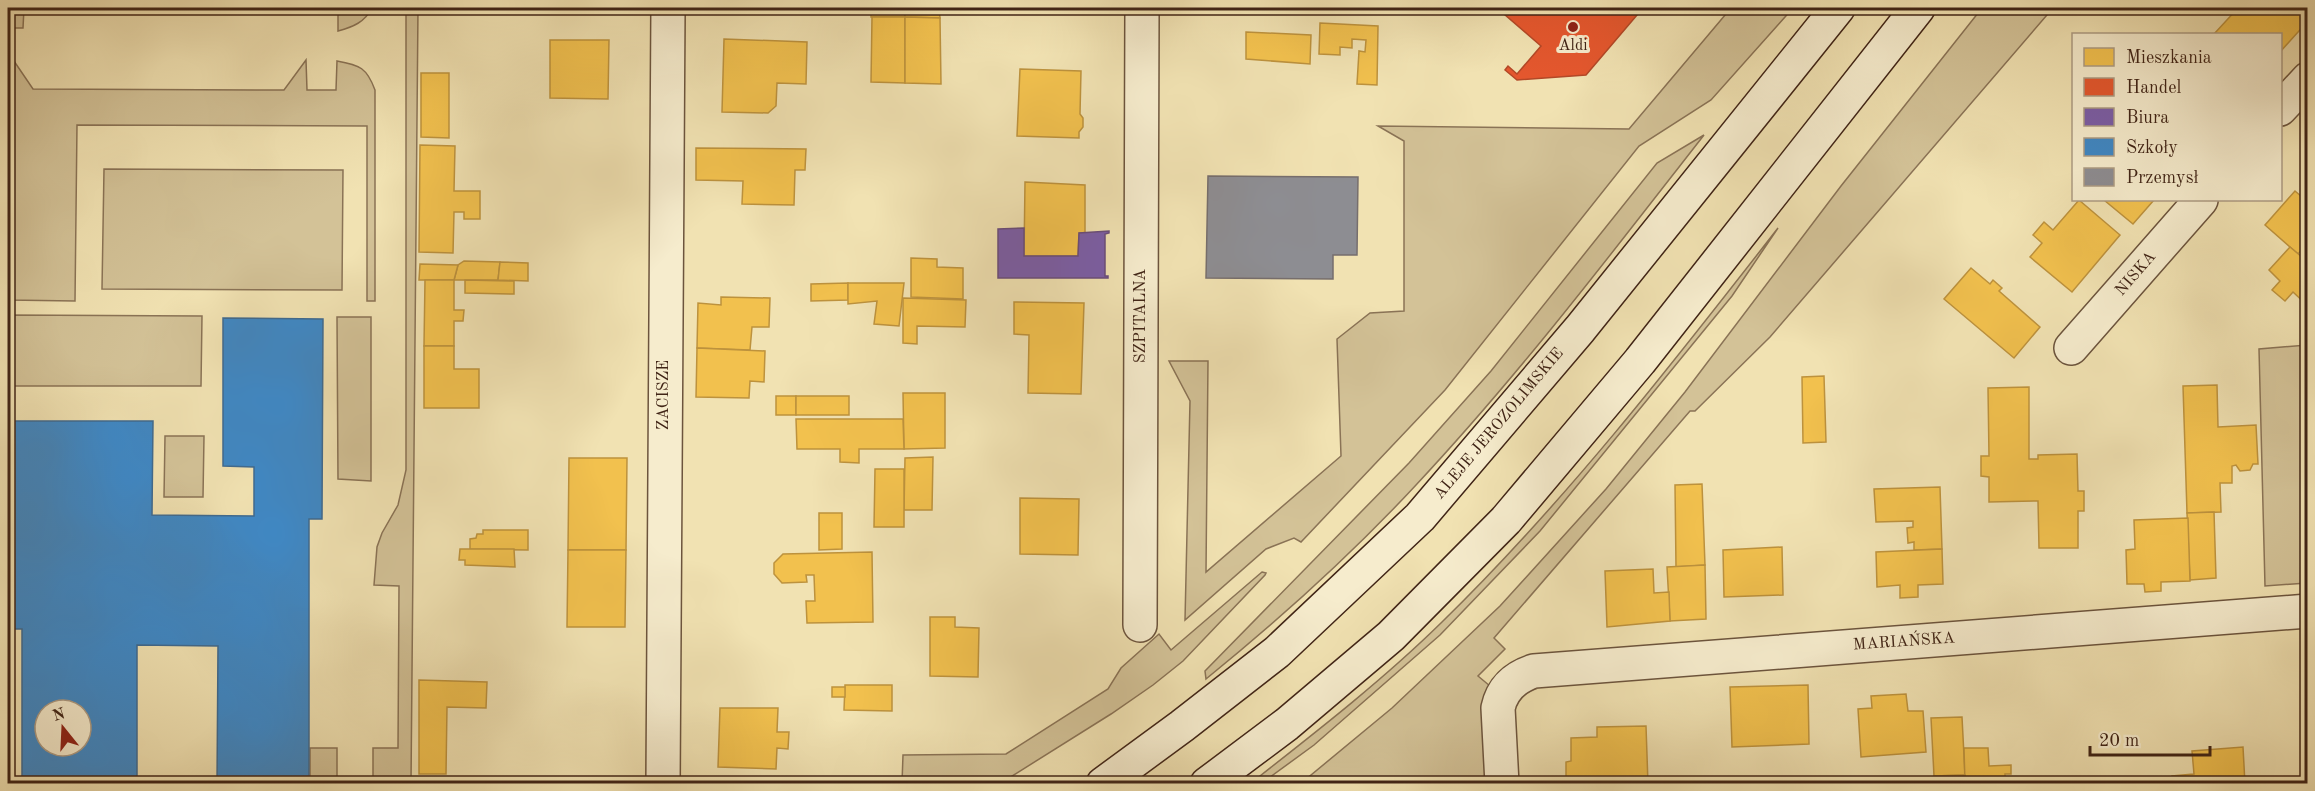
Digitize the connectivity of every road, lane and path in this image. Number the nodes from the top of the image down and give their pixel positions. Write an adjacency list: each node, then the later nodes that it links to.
1 (668, 8): 11 (street, ZACISZE)
2 (1142, 8): 10 (street, SZPITALNA)
3 (1838, 8): 12 (street, ALEJE JEROZOLIMSKIE)
4 (1918, 8): 13 (street)
5 (2307, 79): 6 (street)
6 (2282, 108)
7 (2200, 201): 8 (street, NISKA)
8 (2071, 348)
9 (2307, 612): 14 (street, MARIAŃSKA)
10 (1140, 625)
11 (663, 783)
12 (1103, 783)
13 (1207, 783)
14 (1502, 783)

